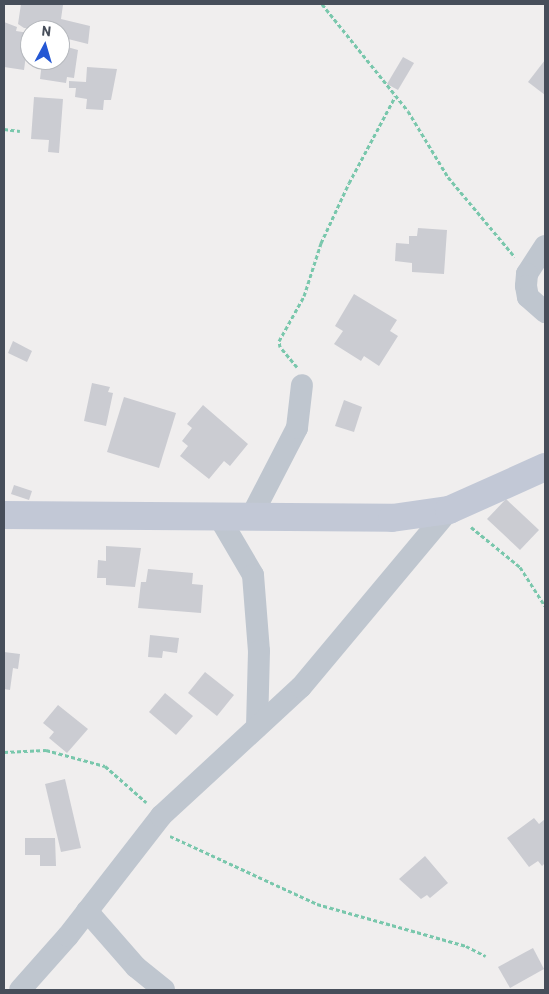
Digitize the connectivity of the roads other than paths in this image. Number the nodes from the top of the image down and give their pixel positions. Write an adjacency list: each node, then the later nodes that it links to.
1 (545, 246): 2 (street)
2 (545, 312)
3 (302, 385): 8 (street)
4 (545, 467): 5 (main road)
5 (448, 512): 8 (main road); 9 (street)
6 (4, 515): 7 (main road)
7 (219, 517): 8 (main road); 9 (street)
8 (251, 517)
9 (257, 727): 10 (street)
10 (87, 911): 11 (street); 12 (street)
11 (20, 990)
12 (164, 990)

